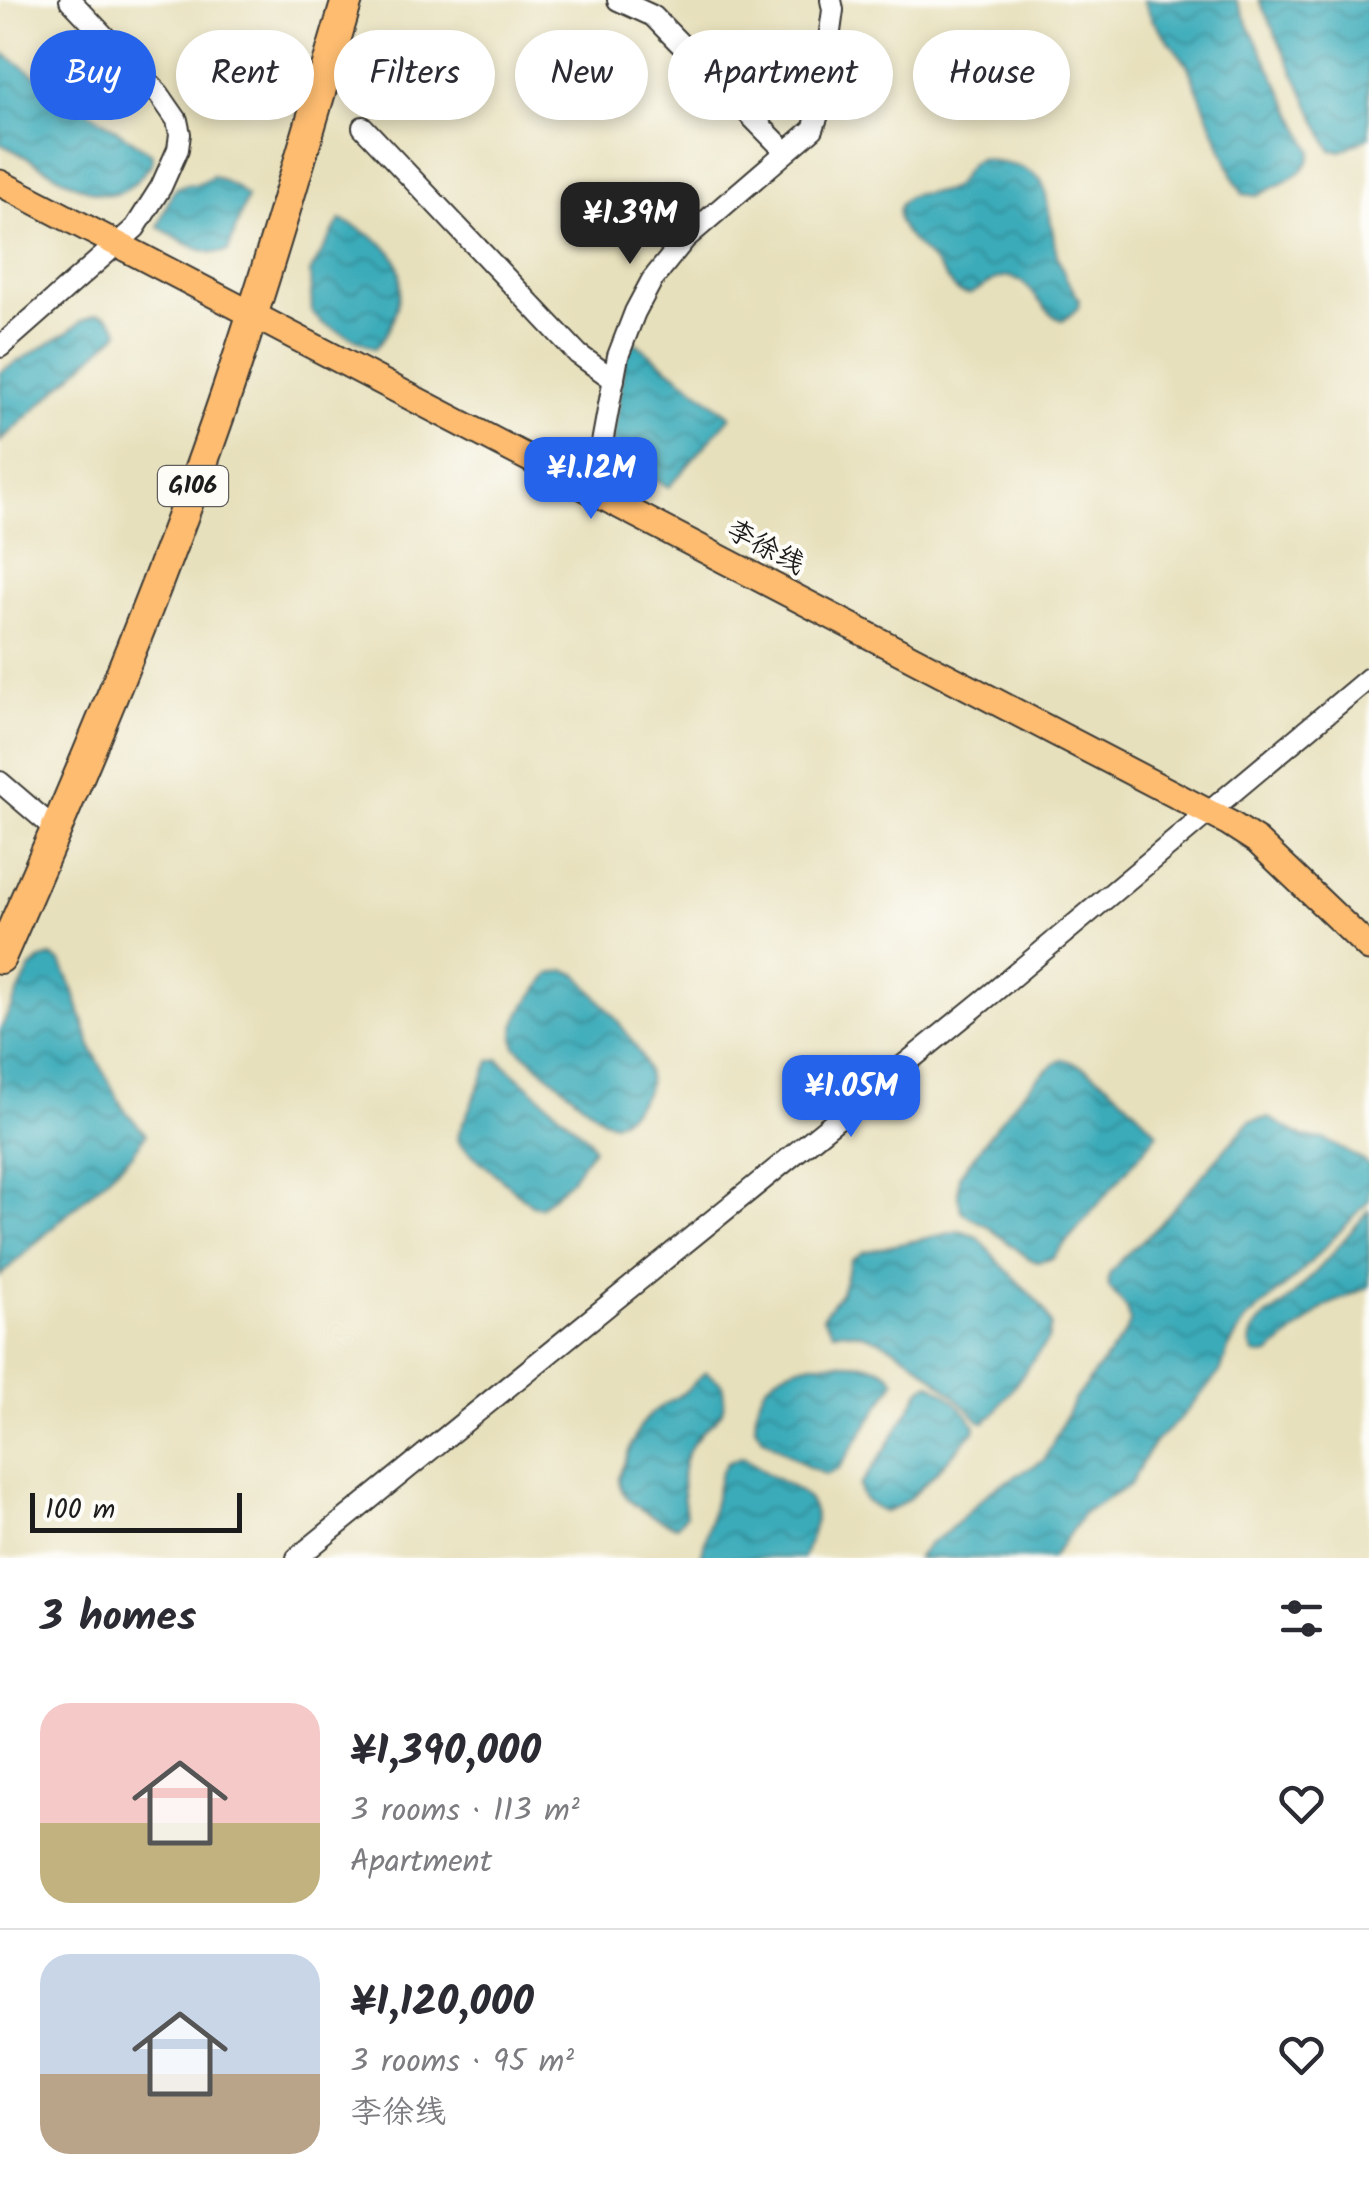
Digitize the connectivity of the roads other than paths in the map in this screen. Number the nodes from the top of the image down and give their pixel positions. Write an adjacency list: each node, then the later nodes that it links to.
1 (70, 0): 8 (street)
2 (347, 0): 9 (highway, G106)
3 (618, 0): 6 (street)
4 (831, 0): 6 (street)
5 (362, 127): 11 (street)
6 (786, 152): 11 (street)
7 (0, 183): 8 (main road, 李徐线)
8 (118, 244): 9 (main road, 李徐线); 10 (street)
9 (252, 315): 12 (main road, 李徐线); 16 (highway, G106)
10 (0, 348)
11 (614, 380): 12 (street)
12 (593, 492): 15 (main road, 李徐线)
13 (1369, 678): 15 (street)
14 (0, 782): 16 (street)
15 (1208, 812): 17 (main road, 李徐线); 19 (street)
16 (56, 830): 18 (highway, G106)
17 (1369, 948)
18 (0, 958)
19 (296, 1558)

